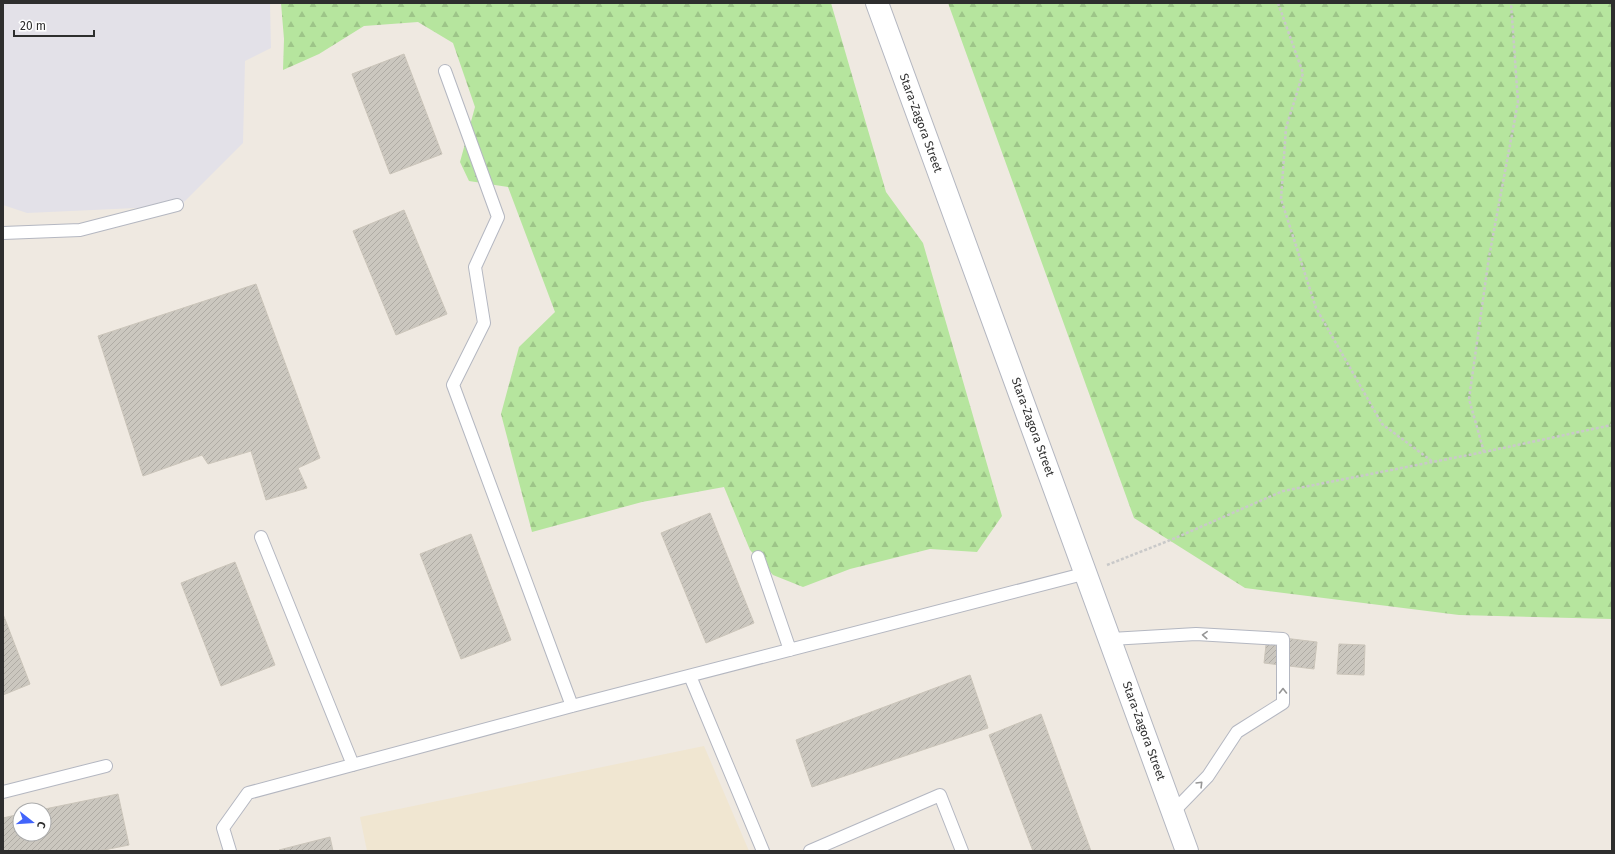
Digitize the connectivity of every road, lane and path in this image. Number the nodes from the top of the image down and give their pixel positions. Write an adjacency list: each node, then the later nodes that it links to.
1 (877, 3): 12 (main road, Stara-Zagora Street)
2 (1278, 3): 9 (path)
3 (1511, 3): 8 (path)
4 (445, 71): 16 (lane)
5 (177, 205): 6 (lane)
6 (3, 233)
7 (1612, 425): 8 (path)
8 (1484, 452): 9 (path)
9 (1433, 462): 12 (path)
10 (261, 537): 17 (lane)
11 (758, 557): 14 (lane)
12 (1087, 573): 13 (main road, Stara-Zagora Street); 14 (lane)
13 (1111, 639): 20 (main road, Stara-Zagora Street); 20 (lane, one-way to 13)
14 (790, 650): 15 (lane)
15 (690, 676): 16 (lane); 22 (lane)
16 (572, 706): 17 (lane)
17 (353, 765): 21 (lane)
18 (106, 766): 19 (lane)
19 (3, 792)
20 (1173, 812): 25 (main road, Stara-Zagora Street)
21 (230, 851)
22 (763, 851)
23 (810, 851): 24 (lane)
24 (962, 851)
25 (1187, 851)

